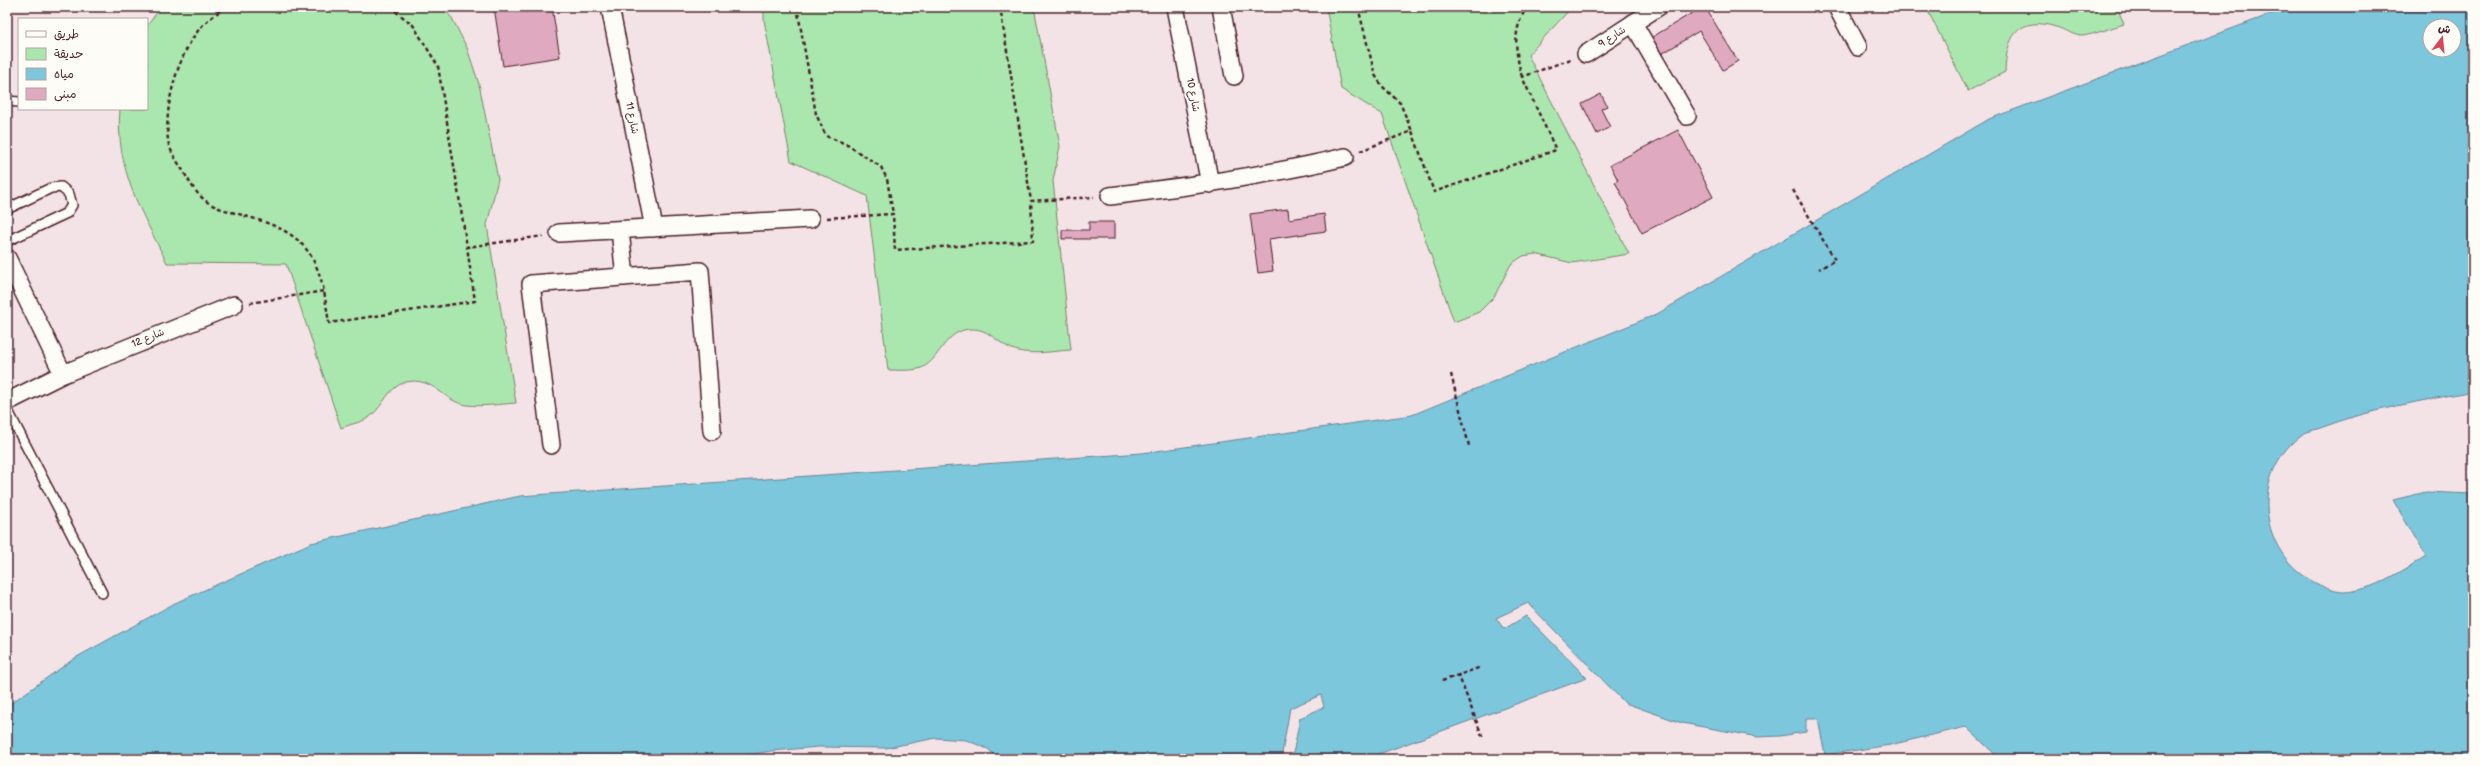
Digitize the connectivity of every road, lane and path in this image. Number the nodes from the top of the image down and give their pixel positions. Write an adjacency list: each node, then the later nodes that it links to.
1 (225, 7): 37 (path)
2 (390, 7): 33 (path)
3 (610, 7): 29 (street, شارع 11)
4 (797, 7): 27 (path)
5 (1000, 7): 25 (path)
6 (1175, 7): 22 (street, شارع 10)
7 (1221, 7): 15 (street)
8 (1358, 7): 20 (path)
9 (1527, 7): 16 (path)
10 (1658, 7): 12 (street, شارع 9)
11 (1837, 7): 13 (street)
12 (1633, 24): 14 (street, شارع 9); 19 (street)
13 (1858, 47)
14 (1586, 54): 16 (path)
15 (1234, 76)
16 (1522, 77): 20 (path)
17 (7, 101): 18 (lane)
18 (18, 102)
19 (1687, 116)
20 (1412, 131): 21 (path)
21 (1345, 157): 22 (street)
22 (1210, 184): 24 (street)
23 (1793, 190): 35 (path)
24 (1110, 196): 25 (path)
25 (1031, 201): 27 (path)
26 (7, 209): 32 (lane)
27 (893, 214): 28 (path)
28 (810, 219): 29 (street)
29 (654, 228): 30 (street)
30 (620, 230): 31 (street); 36 (street)
31 (559, 233): 33 (path)
32 (7, 241)
33 (467, 247): 37 (path)
34 (7, 258): 39 (street)
35 (1819, 269)
36 (626, 277): 43 (street); 44 (street)
37 (324, 291): 38 (path)
38 (234, 305): 39 (street, شارع 12)
39 (63, 374): 41 (street, شارع 12)
40 (1451, 374): 45 (path)
41 (7, 402)
42 (7, 409): 46 (lane)
43 (712, 431)
44 (551, 445)
45 (1469, 446)
46 (102, 593)
47 (1481, 667): 49 (path)
48 (1458, 674): 50 (path)
49 (1442, 681)
50 (1483, 738)

